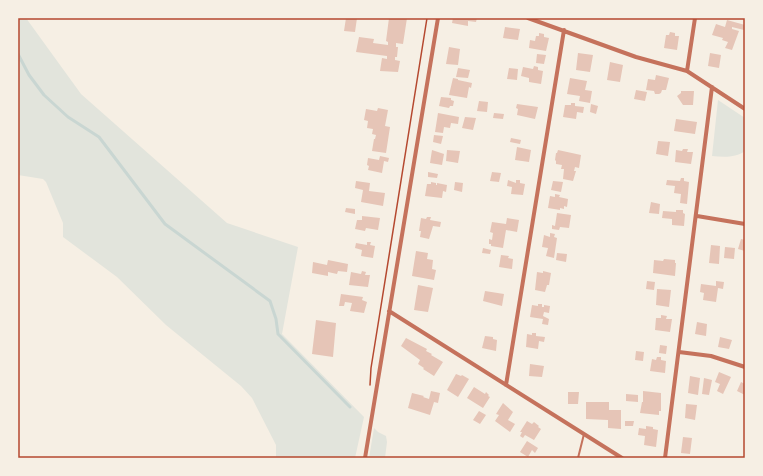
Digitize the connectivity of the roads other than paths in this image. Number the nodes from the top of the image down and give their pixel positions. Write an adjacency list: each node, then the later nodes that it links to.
1 (438, 18): 10 (street)
2 (528, 18): 4 (street)
3 (695, 18): 5 (street)
4 (564, 30): 5 (street); 13 (street)
5 (688, 71): 6 (street)
6 (712, 87): 7 (street); 8 (street)
7 (745, 109)
8 (697, 216): 9 (street); 11 (street)
9 (745, 224)
10 (389, 311): 13 (street); 15 (street)
11 (679, 352): 12 (street); 18 (street)
12 (745, 367)
13 (506, 385): 14 (street)
14 (584, 434): 16 (lane); 17 (street)
15 (365, 458)
16 (578, 458)
17 (622, 458)
18 (665, 458)

